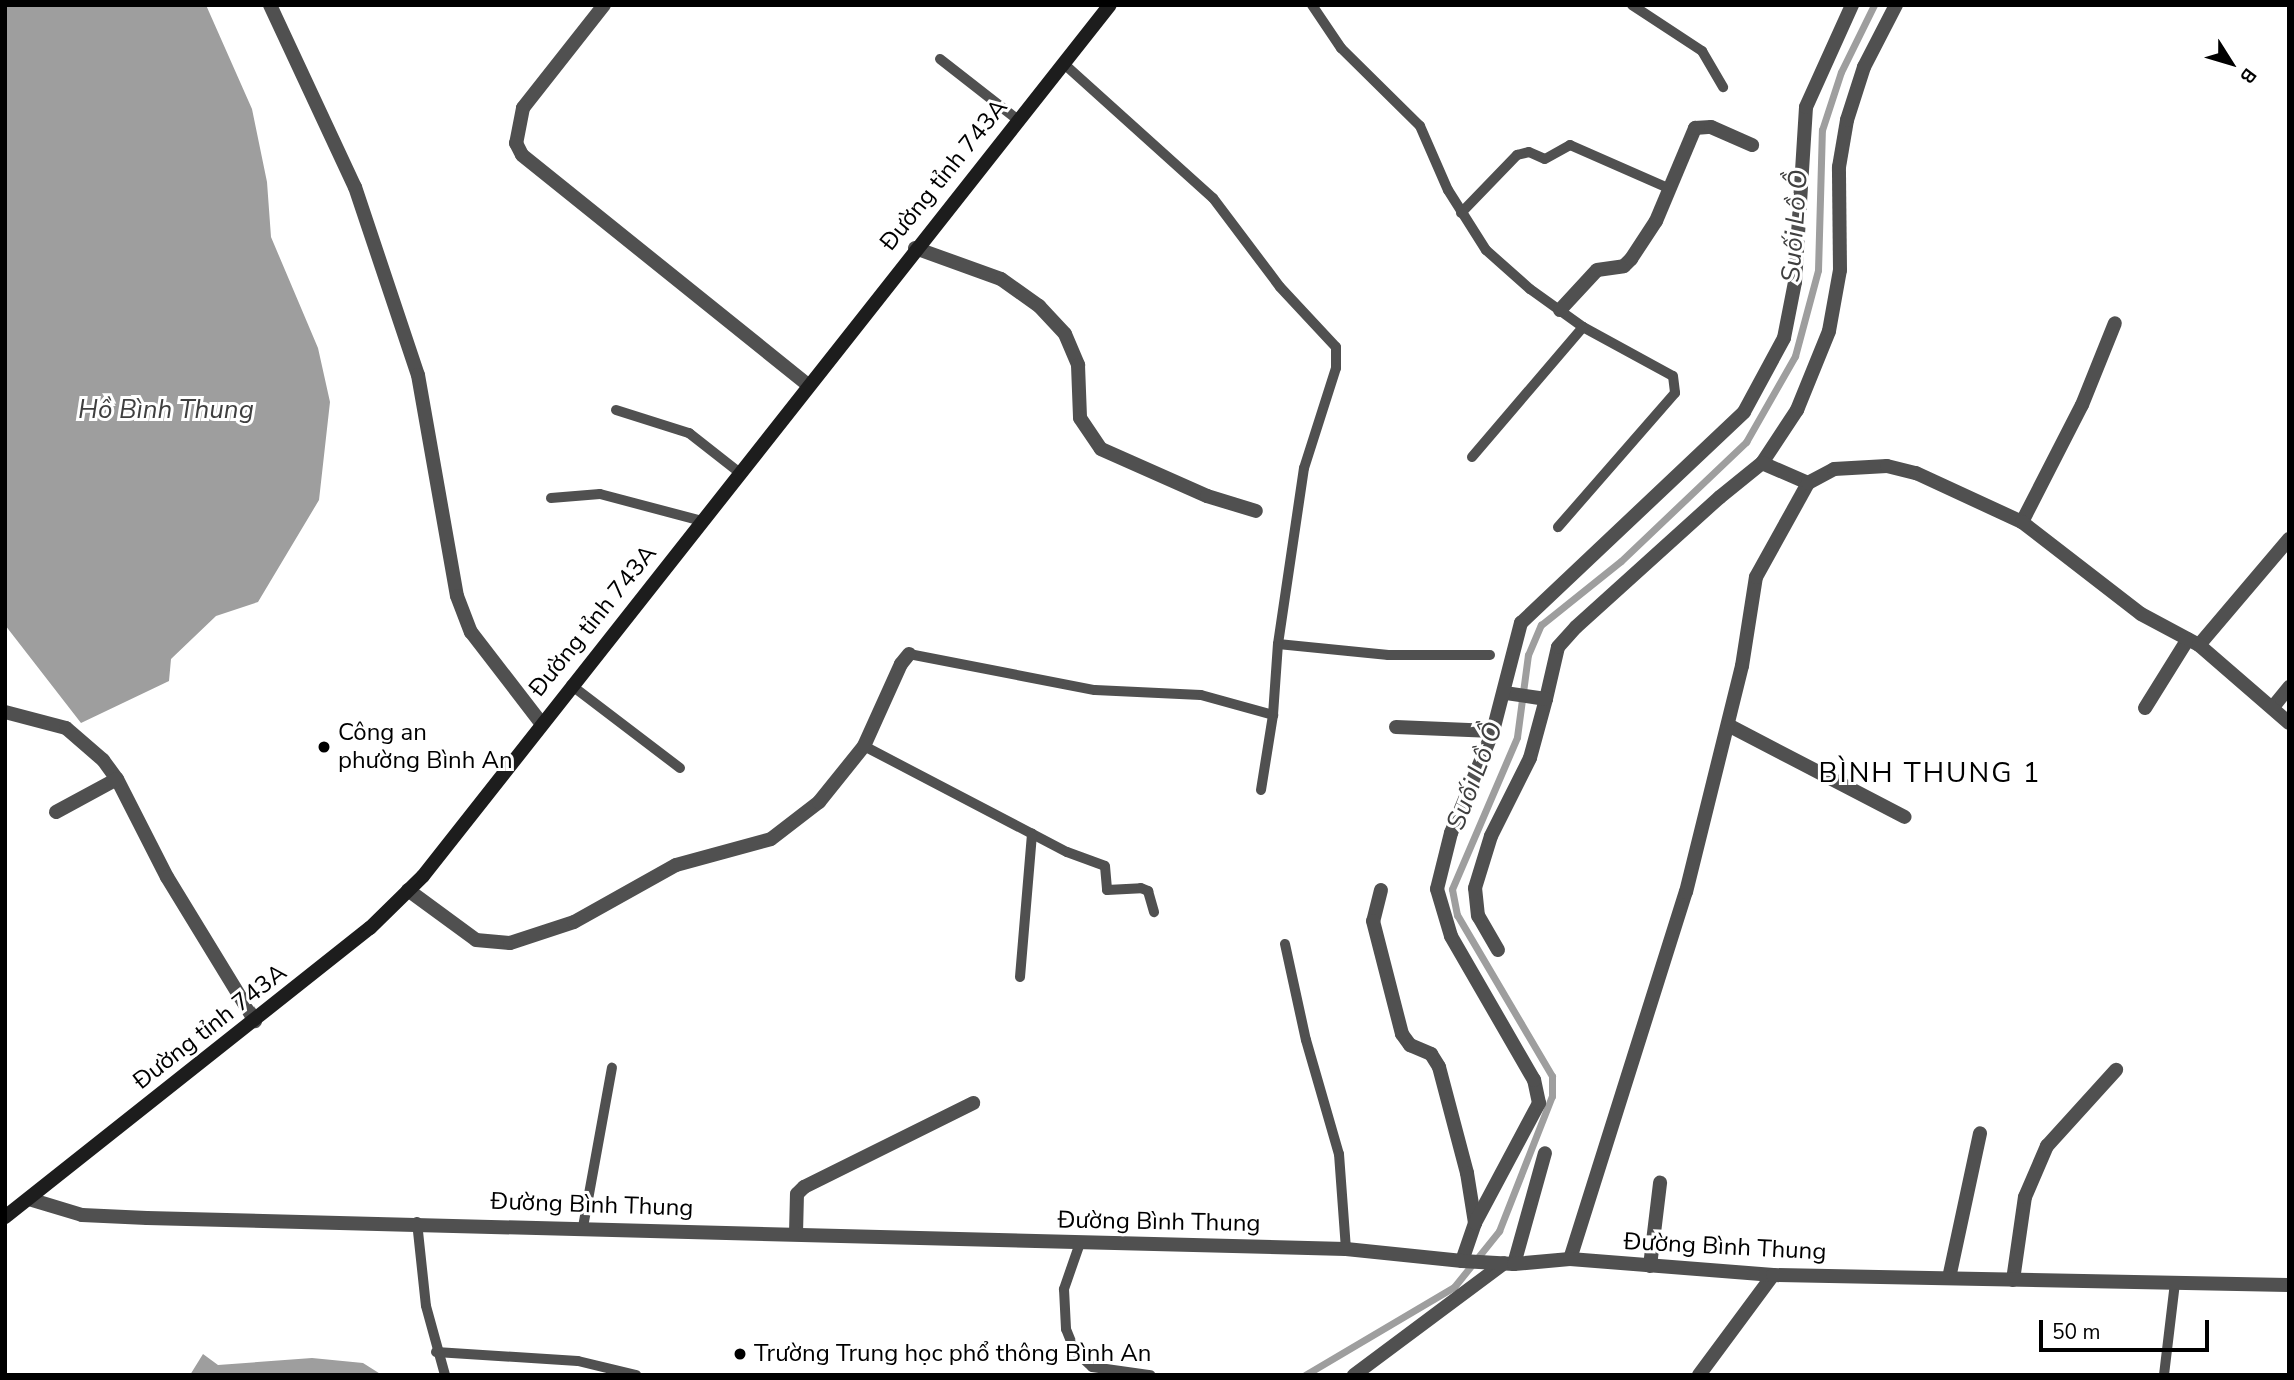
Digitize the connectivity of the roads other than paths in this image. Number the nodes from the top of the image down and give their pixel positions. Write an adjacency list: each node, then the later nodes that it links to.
1 (270, 5): 43 (street)
2 (604, 5): 19 (street)
3 (1110, 5): 9 (main road, Đường tỉnh 743A)
4 (1312, 5): 14 (lane)
5 (1632, 5): 10 (lane)
6 (1852, 5): 37 (street)
7 (1896, 5): 22 (street)
8 (940, 59): 11 (lane)
9 (1063, 63): 11 (main road, Đường tỉnh 743A); 32 (lane)
10 (1723, 87)
11 (1018, 120): 15 (main road, Đường tỉnh 743A)
12 (1752, 145): 13 (street)
13 (1668, 188): 14 (lane); 16 (street)
14 (1461, 213): 16 (lane)
15 (915, 248): 19 (main road, Đường tỉnh 743A); 26 (street)
16 (1560, 310): 18 (lane)
17 (2116, 323): 28 (street)
18 (1583, 327): 21 (lane); 29 (lane)
19 (807, 384): 23 (main road, Đường tỉnh 743A)
20 (616, 410): 23 (lane)
21 (1472, 457)
22 (1762, 463): 24 (street); 38 (street)
23 (740, 472): 27 (main road, Đường tỉnh 743A)
24 (1808, 483): 28 (street); 45 (street)
25 (551, 498): 27 (lane)
26 (1256, 511)
27 (702, 521): 35 (main road, Đường tỉnh 743A)
28 (2022, 522): 31 (street)
29 (1558, 527)
30 (2289, 539): 31 (street)
31 (2193, 642): 39 (street); 40 (street)
32 (1278, 644): 34 (lane); 42 (lane)
33 (909, 654): 42 (lane); 48 (street)
34 (1490, 655)
35 (571, 685): 43 (main road, Đường tỉnh 743A); 49 (lane)
36 (2289, 688): 39 (street)
37 (1506, 693): 38 (street); 47 (street)
38 (1542, 698): 59 (street)
39 (2273, 707): 44 (street)
40 (2145, 708)
41 (5, 712): 50 (street)
42 (1273, 715): 51 (lane)
43 (541, 723): 55 (main road, Đường tỉnh 743A)
44 (2289, 723)
45 (1728, 726): 53 (street); 76 (street)
46 (1396, 727): 47 (street)
47 (1493, 732): 71 (street)
48 (864, 746): 54 (lane); 55 (street)
49 (680, 768)
50 (117, 779): 52 (street); 61 (street)
51 (1261, 790)
52 (56, 812)
53 (1905, 817)
54 (1032, 834): 57 (lane); 60 (lane)
55 (408, 890): 61 (main road, Đường tỉnh 743A)
56 (1381, 890): 71 (street)
57 (1154, 912)
58 (1285, 944): 75 (lane)
59 (1498, 950)
60 (1020, 977)
61 (255, 1021): 68 (main road, Đường tỉnh 743A)
62 (612, 1068): 72 (lane)
63 (2116, 1070): 82 (street)
64 (973, 1103): 73 (street)
65 (1980, 1133): 81 (street)
66 (1545, 1153): 78 (street)
67 (1660, 1183): 79 (street)
68 (29, 1199): 69 (main road, Đường tỉnh 743A); 70 (street, Đường Bình Thung)
69 (5, 1217)
70 (417, 1222): 72 (street, Đường Bình Thung); 85 (lane)
71 (1475, 1223): 77 (street)
72 (583, 1227): 73 (street, Đường Bình Thung)
73 (796, 1234): 74 (street, Đường Bình Thung)
74 (1080, 1243): 75 (street, Đường Bình Thung); 88 (lane)
75 (1346, 1249): 77 (street, Đường Bình Thung)
76 (1570, 1259): 78 (street, Đường Bình Thung); 79 (street, Đường Bình Thung)
77 (1466, 1261): 78 (street, Đường Bình Thung)
78 (1505, 1263): 89 (street)
79 (1650, 1266): 80 (street, Đường Bình Thung)
80 (1773, 1275): 81 (street, Đường Bình Thung); 90 (street)
81 (1949, 1278): 82 (street, Đường Bình Thung)
82 (2013, 1280): 83 (street, Đường Bình Thung)
83 (2175, 1283): 84 (street, Đường Bình Thung); 91 (lane)
84 (2289, 1286)
85 (436, 1352): 86 (lane); 87 (lane)
86 (445, 1375)
87 (636, 1375)
88 (1150, 1375)
89 (1354, 1375)
90 (1699, 1375)
91 (2164, 1375)

